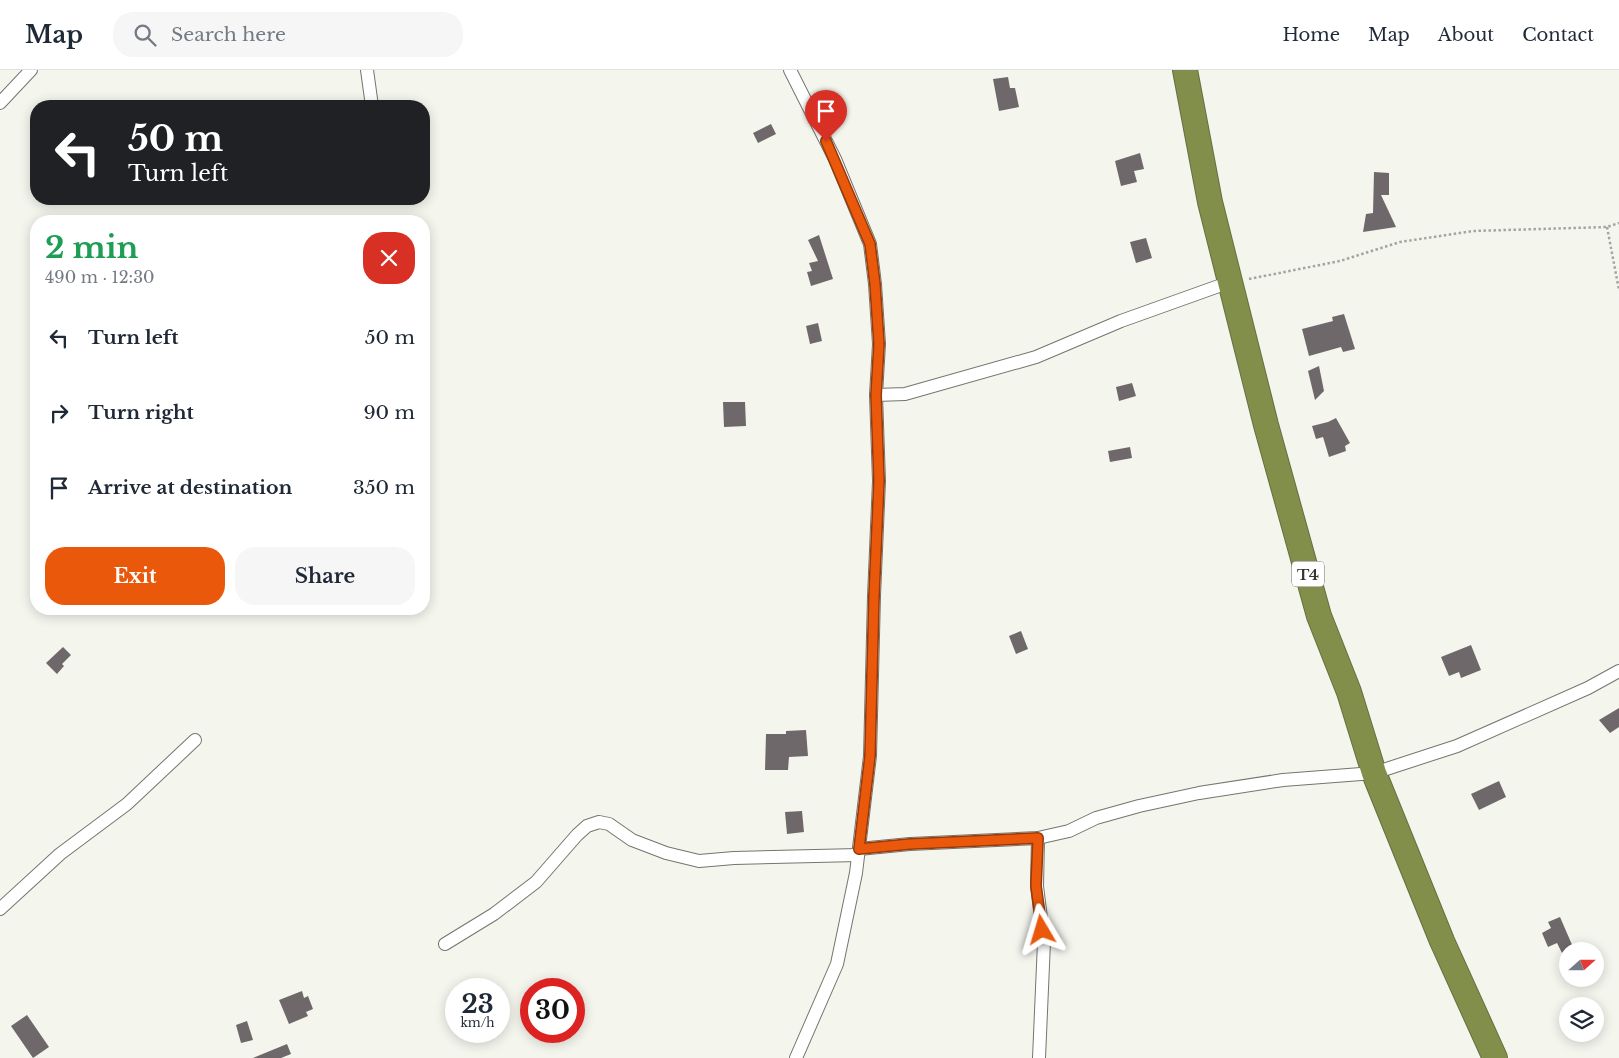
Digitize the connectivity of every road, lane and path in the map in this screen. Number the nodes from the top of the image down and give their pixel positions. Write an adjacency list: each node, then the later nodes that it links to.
1 (31, 70): 6 (street)
2 (366, 70): 5 (street)
3 (790, 70): 11 (street)
4 (1185, 70): 9 (highway, T4)
5 (371, 100)
6 (0, 103)
7 (1619, 223): 8 (path)
8 (1607, 227): 9 (path); 10 (path)
9 (1230, 282): 11 (street); 14 (highway, T4)
10 (1619, 290)
11 (876, 395): 16 (street)
12 (1619, 671): 14 (street)
13 (195, 740): 17 (street)
14 (1374, 773): 15 (street); 21 (highway, T4)
15 (1038, 838): 16 (street); 20 (street)
16 (858, 852): 18 (street); 19 (street)
17 (0, 909)
18 (445, 944)
19 (796, 1058)
20 (1039, 1058)
21 (1495, 1058)

